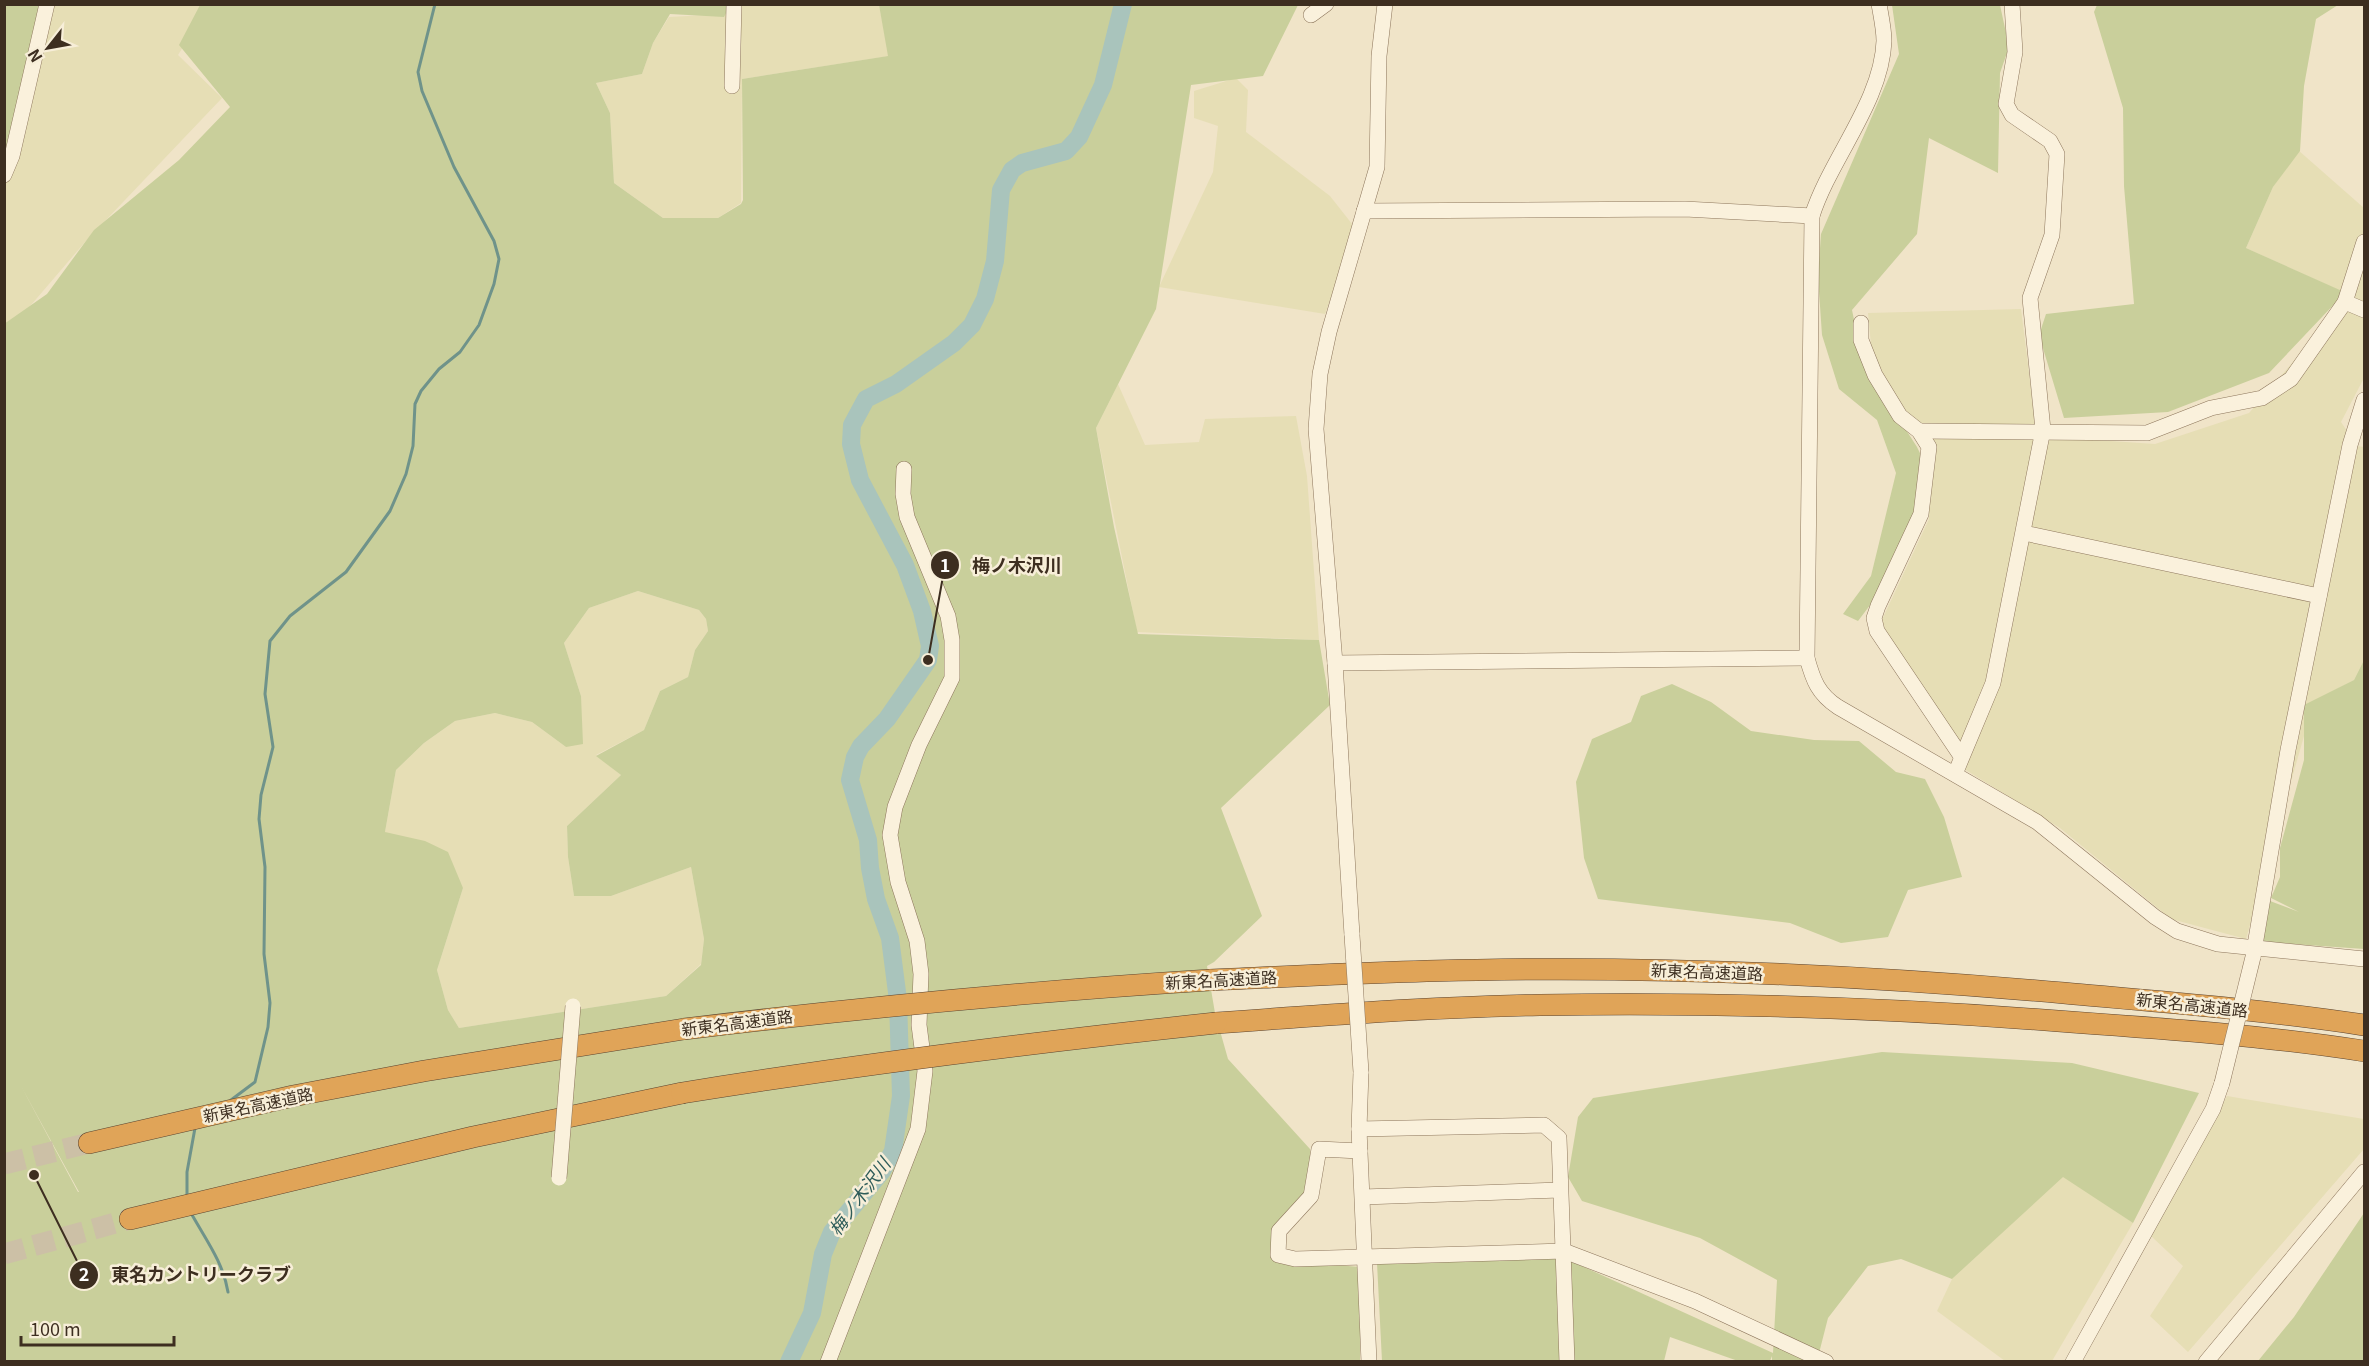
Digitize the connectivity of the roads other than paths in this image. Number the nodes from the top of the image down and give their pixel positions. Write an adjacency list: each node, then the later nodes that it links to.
1 (47, 4): 9 (street)
2 (734, 4): 8 (street)
3 (1326, 4): 7 (street)
4 (1385, 4): 10 (street)
5 (1879, 4): 11 (street)
6 (2012, 4): 17 (street)
7 (1311, 15)
8 (732, 86)
9 (4, 175)
10 (1364, 211): 11 (street); 23 (street)
11 (1812, 216): 22 (street)
12 (2364, 242): 13 (street)
13 (2345, 302): 14 (street); 17 (street)
14 (2364, 310)
15 (1861, 323): 18 (street)
16 (2364, 400): 21 (street)
17 (2043, 430): 18 (street); 20 (street)
18 (1919, 431): 24 (street)
19 (904, 469): 41 (street)
20 (2024, 534): 21 (street); 24 (street)
21 (2319, 596): 26 (street)
22 (1807, 658): 23 (street); 25 (street)
23 (1335, 663): 31 (street, bridge)
24 (1961, 756): 25 (street)
25 (1955, 774): 26 (street)
26 (2254, 953): 27 (street); 45 (street, bridge)
27 (2364, 959)
28 (573, 1006): 35 (street, bridge)
29 (2364, 1025): 32 (highway, 新東名高速道路, bridge)
30 (2364, 1052): 38 (highway, 新東名高速道路, bridge)
31 (1359, 1129): 33 (street); 36 (street)
32 (89, 1143)
33 (1360, 1151): 37 (street); 40 (street)
34 (2364, 1172): 46 (street)
35 (559, 1178)
36 (1560, 1190): 37 (street); 39 (street)
37 (1362, 1197): 40 (street)
38 (130, 1220)
39 (1564, 1251): 40 (street); 43 (street); 44 (street)
40 (1367, 1255): 42 (street)
41 (828, 1362)
42 (1369, 1362)
43 (1567, 1362)
44 (1826, 1362)
45 (2073, 1362)
46 (2206, 1362)

